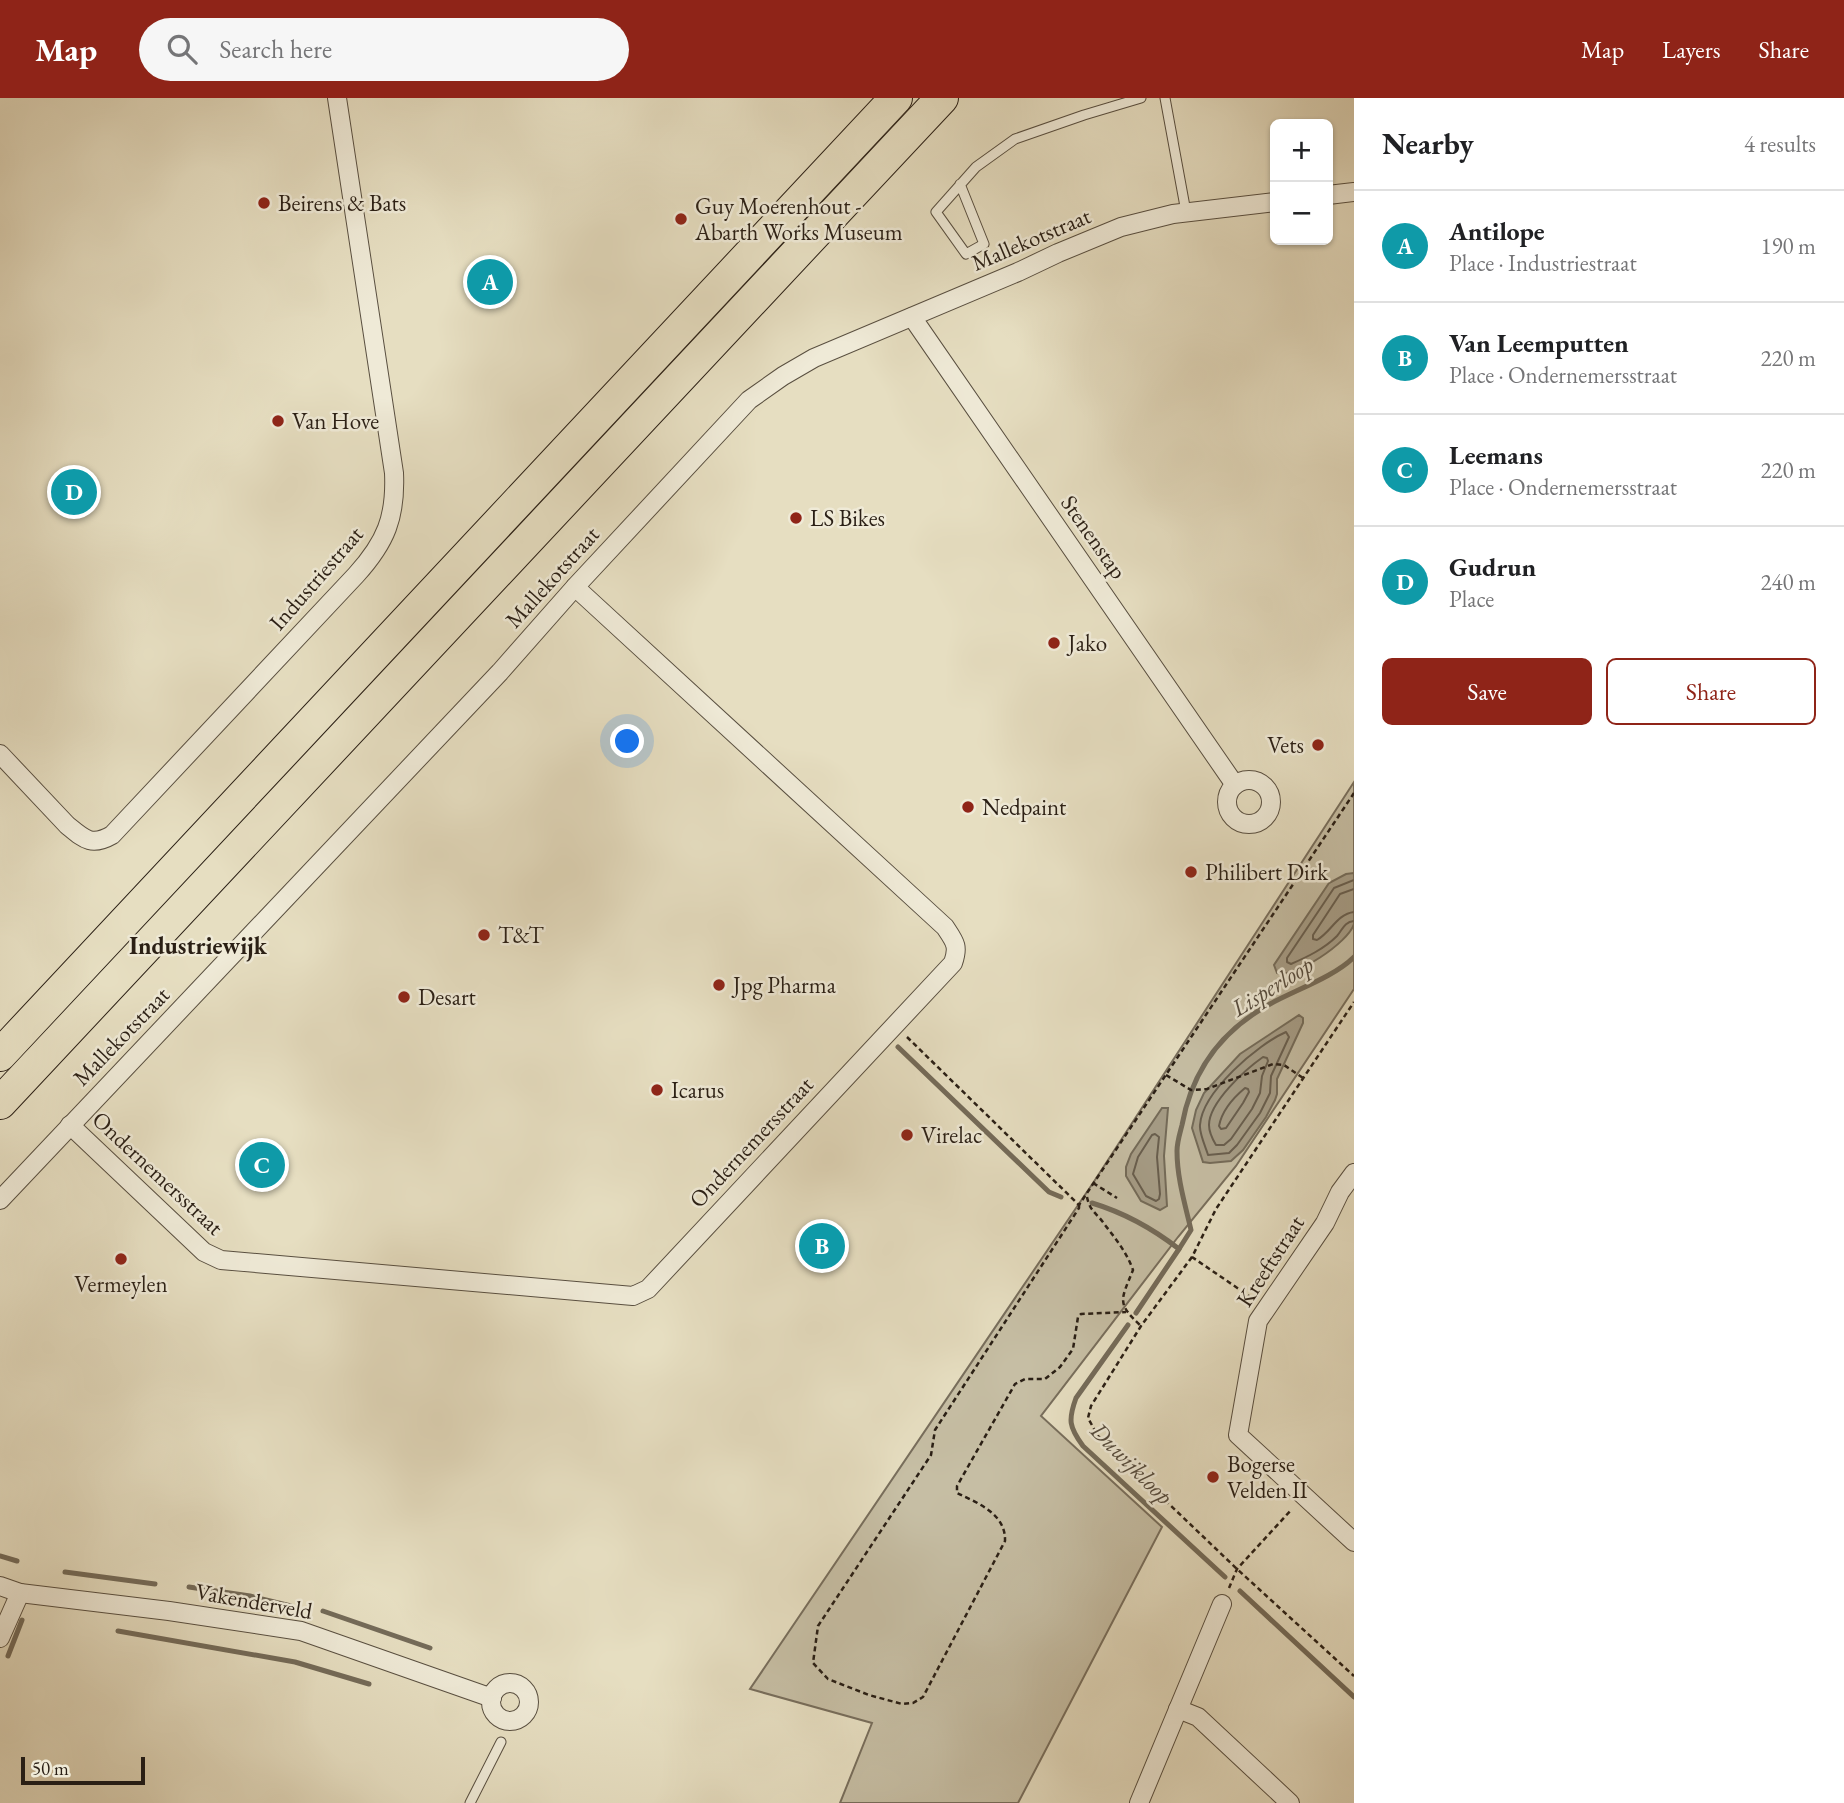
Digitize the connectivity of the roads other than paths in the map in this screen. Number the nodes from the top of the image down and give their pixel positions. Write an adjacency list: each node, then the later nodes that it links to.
1 (337, 98): 13 (street, Industriestraat)
2 (897, 98): 15 (highway)
3 (942, 98): 16 (highway)
4 (1141, 98): 6 (lane)
5 (1165, 98): 10 (lane)
6 (960, 184): 6 (lane)
7 (1354, 192): 8 (street)
8 (1333, 194)
9 (1270, 203): 10 (street, Mallekotstraat)
10 (1186, 212): 11 (street, Mallekotstraat)
11 (912, 317): 12 (street, Mallekotstraat); 14 (street, Stenenstap)
12 (575, 587): 17 (street, Mallekotstraat); 17 (street, Ondernemersstraat)
13 (0, 754)
14 (1234, 785)
15 (0, 1055)
16 (0, 1103)
17 (70, 1125): 19 (street, Mallekotstraat)
18 (1354, 1172): 20 (street, Kreeftstraat)
19 (0, 1200)
20 (1354, 1542)
21 (0, 1586): 22 (street, Vakenderveld)
22 (19, 1593): 24 (street); 25 (street, Vakenderveld)
23 (1222, 1604): 26 (street)
24 (0, 1639)
25 (492, 1698)
26 (1178, 1709): 29 (street); 30 (street)
27 (501, 1742): 28 (lane)
28 (470, 1803)
29 (1139, 1803)
30 (1290, 1803)

